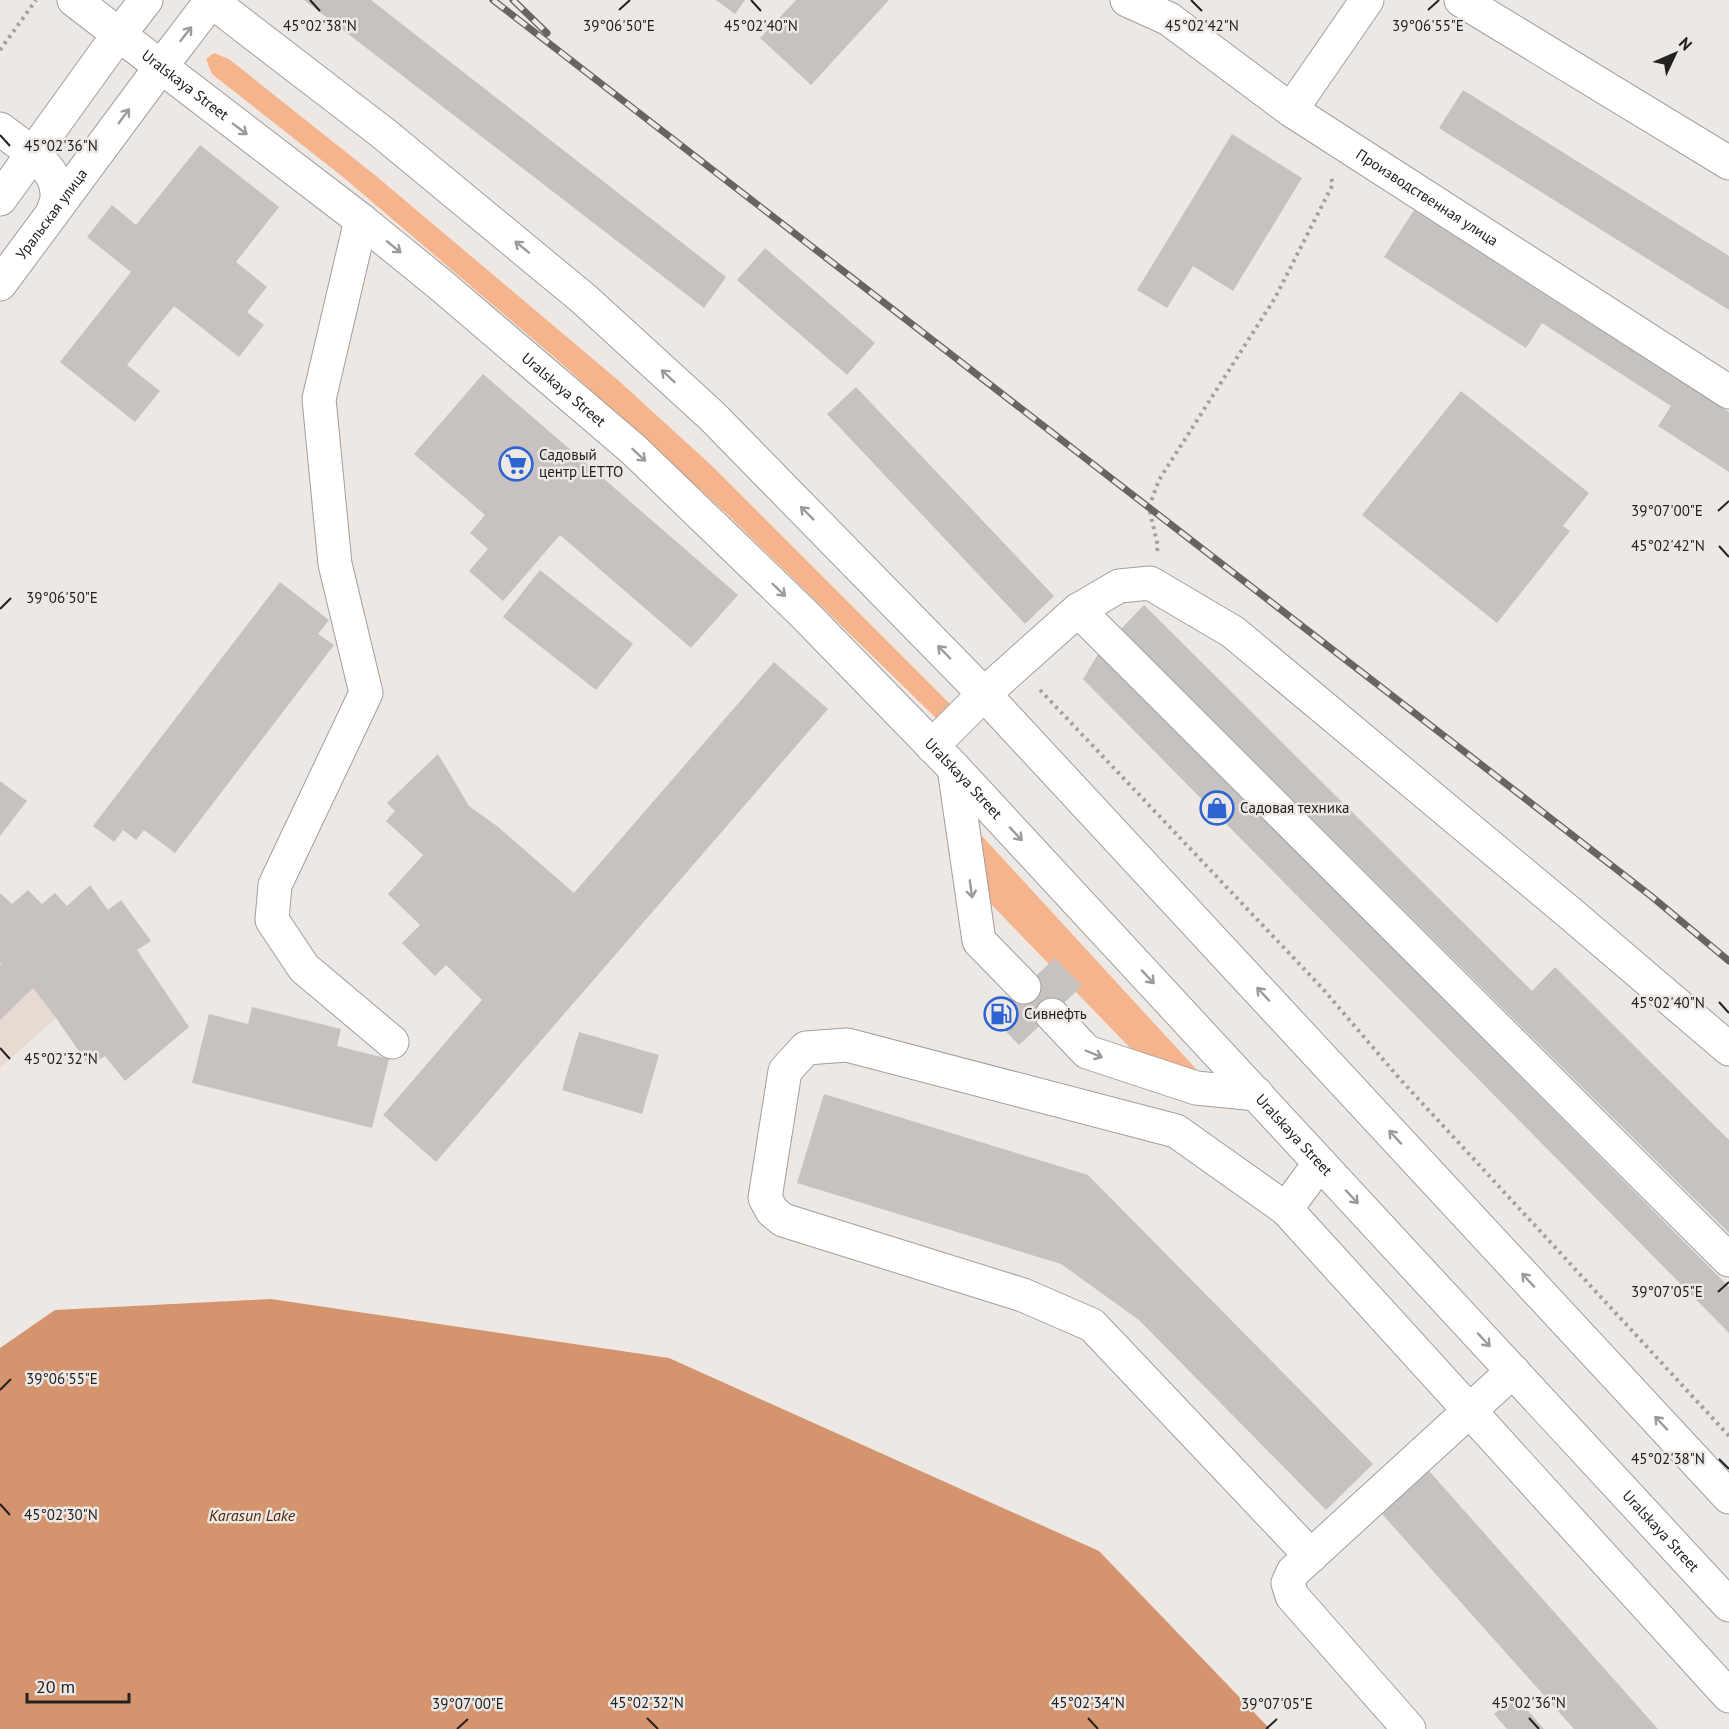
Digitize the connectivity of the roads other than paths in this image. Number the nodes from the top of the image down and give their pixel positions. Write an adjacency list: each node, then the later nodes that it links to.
1 (74, 0): 7 (main road, Uralskaya Street)
2 (146, 0): 7 (main road)
3 (1126, 0): 9 (main road, Производственная улица)
4 (1367, 0): 9 (main road)
5 (1461, 0): 13 (main road)
6 (211, 1): 8 (main road, Уральская улица, one-way to 6); 20 (main road, one-way to 6)
7 (118, 35): 8 (main road, Uralskaya Street); 10 (main road)
8 (160, 68): 15 (main road, Уральская улица, one-way to 8); 16 (main road, Uralskaya Street, one-way to 16)
9 (1291, 110): 18 (main road, Производственная улица)
10 (59, 117): 11 (main road); 12 (main road)
11 (2, 131): 12 (main road); 14 (main road)
12 (32, 154): 14 (main road); 15 (main road)
13 (1729, 163)
14 (6, 191)
15 (52, 214): 17 (main road, Уральская улица)
16 (361, 220): 21 (main road, Uralskaya Street, one-way to 21); 24 (main road)
17 (0, 284)
18 (1729, 392)
19 (1078, 610): 20 (main road); 25 (main road); 29 (main road)
20 (984, 694): 21 (main road); 32 (main road, one-way to 20)
21 (943, 757): 22 (main road, one-way to 22); 26 (main road, Uralskaya Street, one-way to 26)
22 (1024, 987)
23 (1052, 1015): 26 (main road, one-way to 26)
24 (393, 1042)
25 (1729, 1049)
26 (1257, 1094): 27 (main road, Uralskaya Street)
27 (1320, 1163): 28 (main road); 30 (main road, Uralskaya Street, one-way to 30)
28 (1286, 1209): 31 (main road); 33 (main road)
29 (1729, 1260)
30 (1513, 1371): 31 (main road); 34 (main road, Uralskaya Street)
31 (1469, 1411): 33 (main road); 35 (main road)
32 (1729, 1497)
33 (1311, 1556): 36 (main road)
34 (1729, 1605)
35 (1729, 1696)
36 (1409, 1729)

